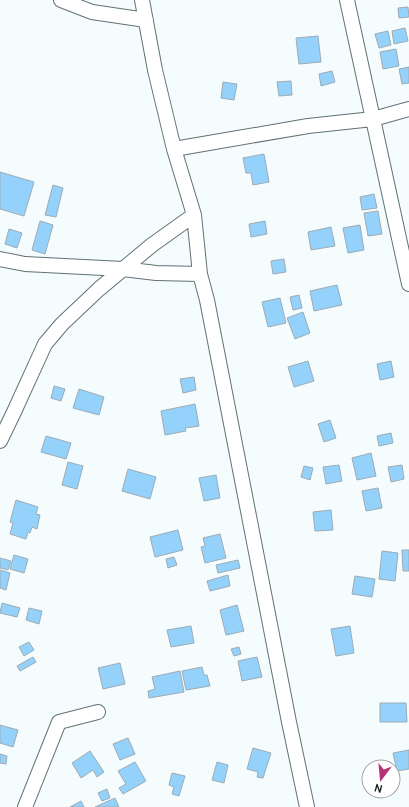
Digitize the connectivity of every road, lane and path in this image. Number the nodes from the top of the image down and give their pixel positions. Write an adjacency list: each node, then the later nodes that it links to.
1 (61, 0): 4 (street)
2 (142, 0): 4 (street)
3 (347, 0): 6 (street)
4 (146, 20): 7 (street)
5 (409, 109): 6 (street)
6 (373, 119): 7 (street); 12 (street)
7 (174, 149): 8 (street)
8 (194, 215): 10 (street); 11 (street)
9 (0, 259): 10 (street)
10 (123, 269): 11 (street); 13 (street)
11 (200, 274): 16 (street)
12 (409, 284)
13 (0, 441)
14 (98, 712): 15 (street)
15 (25, 807)
16 (307, 807)

